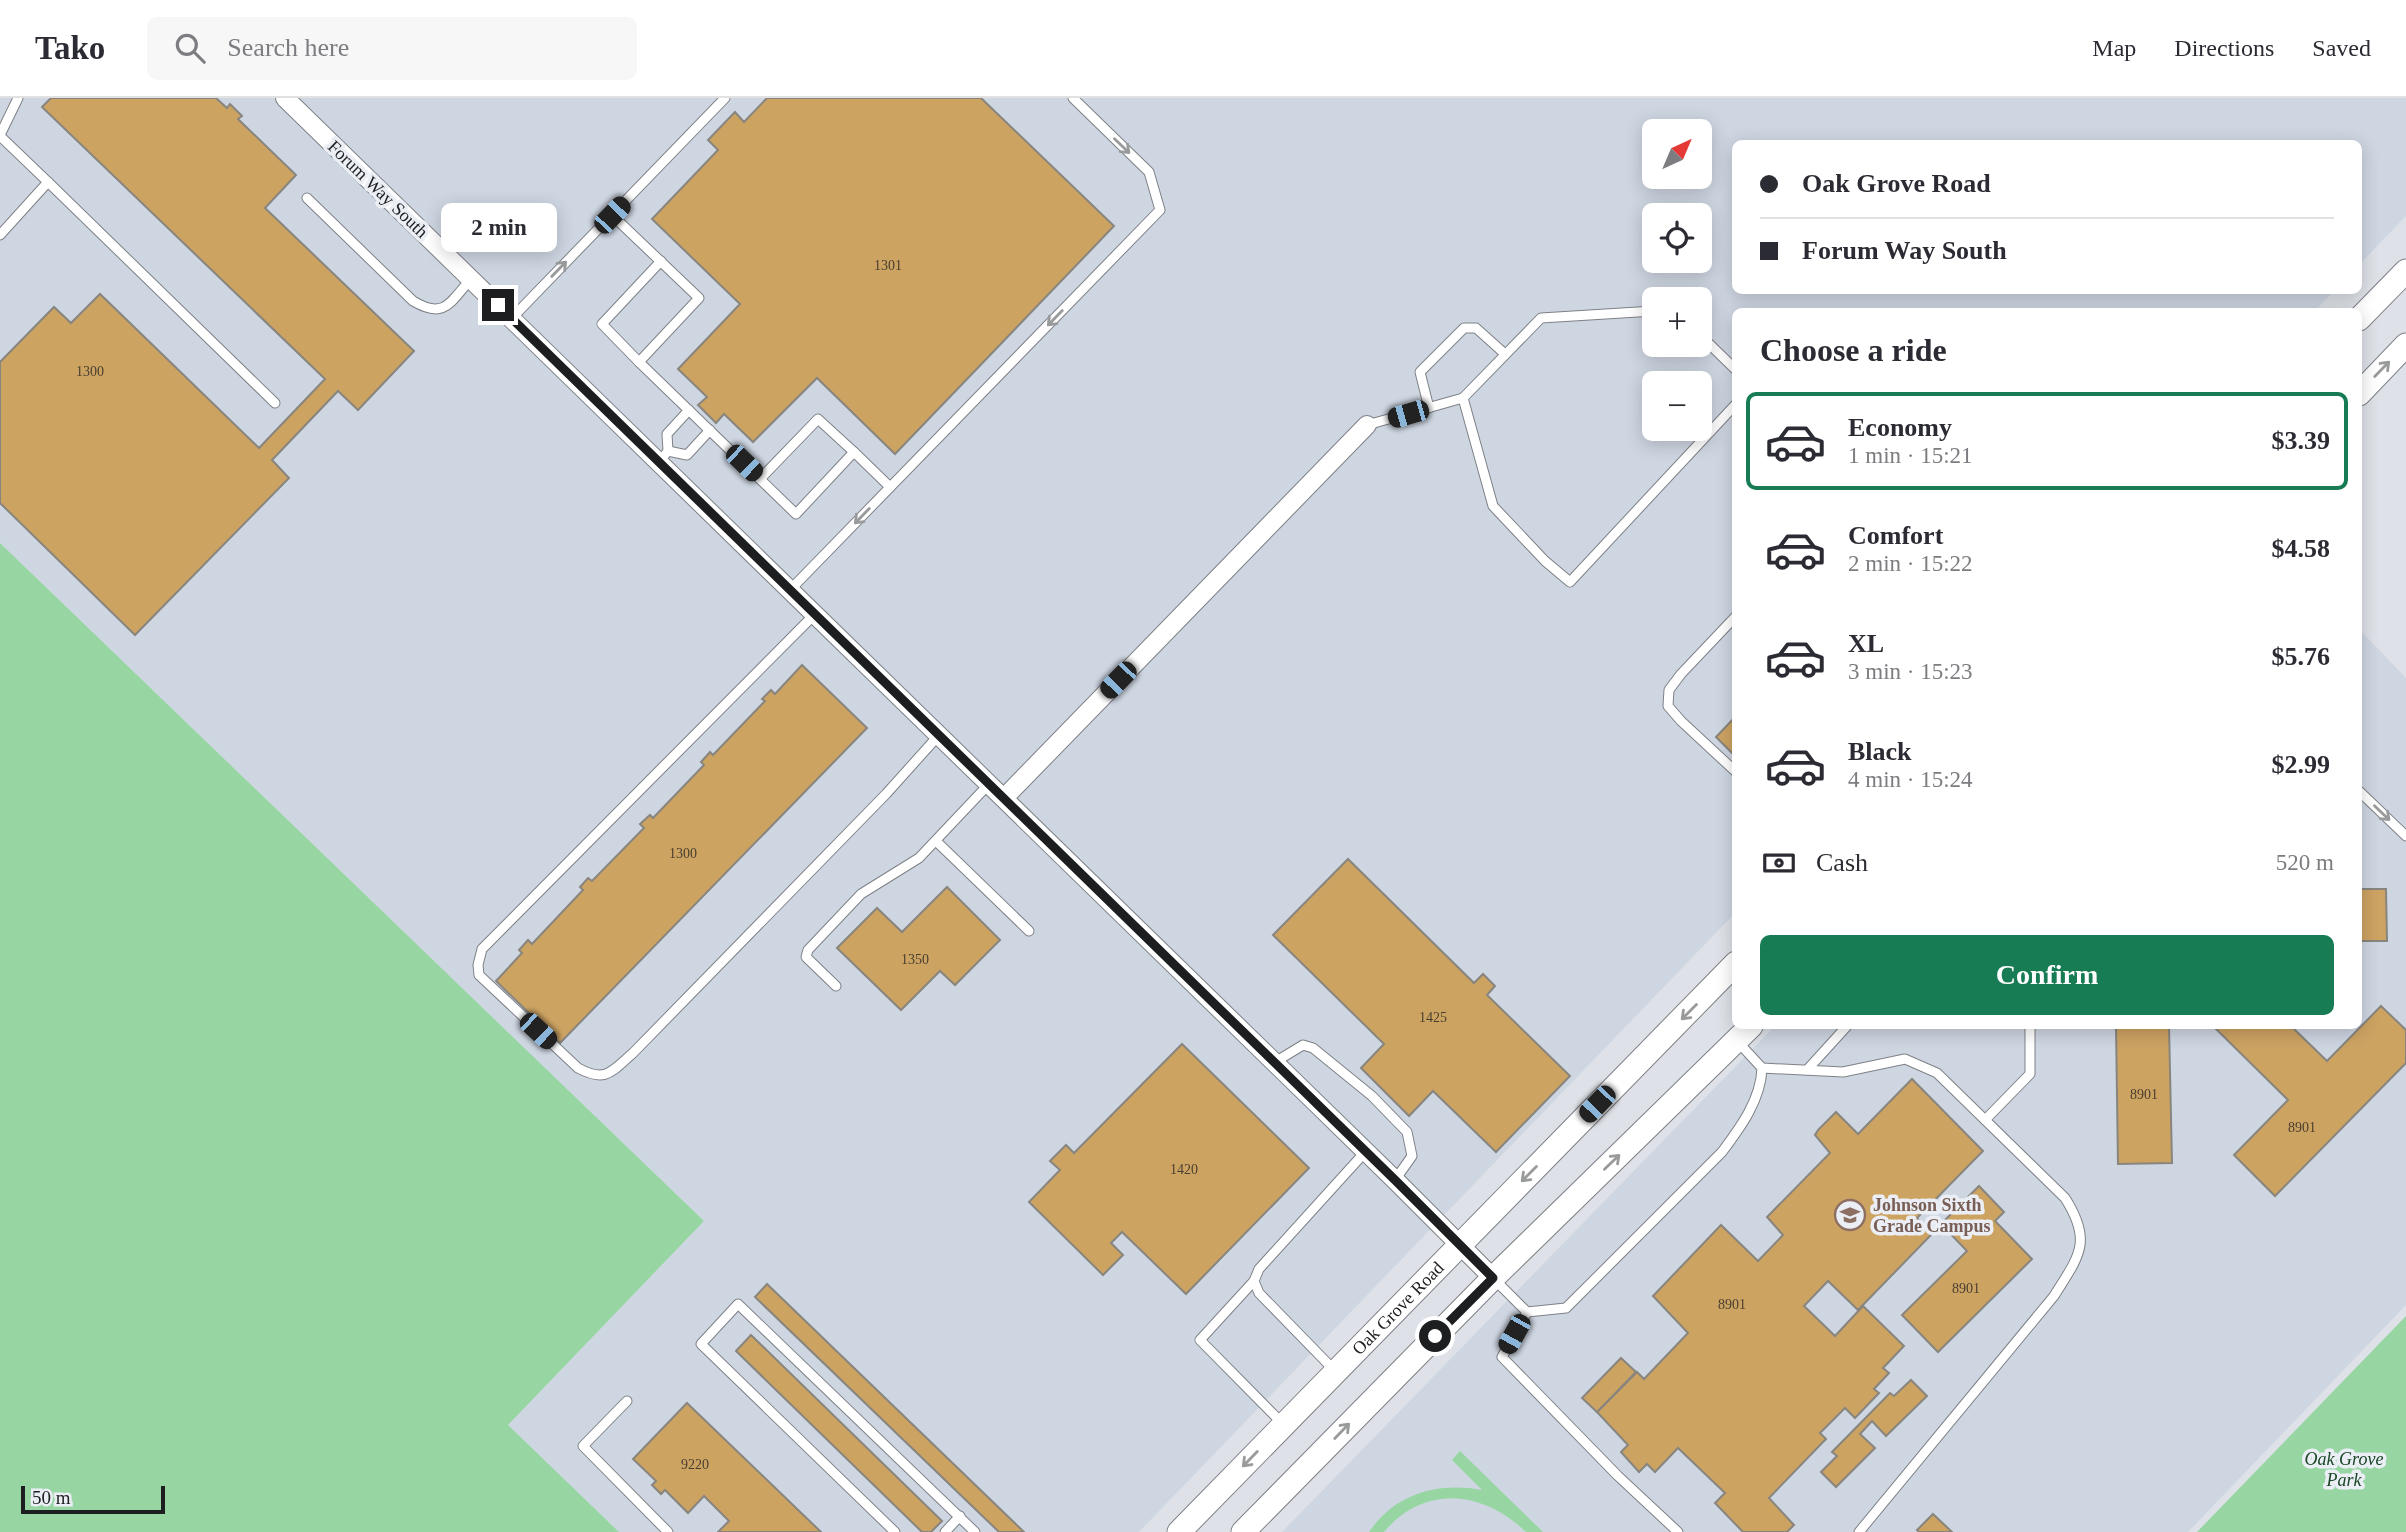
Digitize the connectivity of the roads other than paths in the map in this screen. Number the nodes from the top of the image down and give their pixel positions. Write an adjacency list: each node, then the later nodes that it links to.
1 (18, 98): 5 (lane)
2 (285, 98): 12 (street, Forum Way South)
3 (725, 98): 8 (lane)
4 (1073, 98): 32 (lane, one-way to 32)
5 (0, 135): 6 (lane)
6 (48, 182): 9 (lane); 23 (lane)
7 (307, 198): 12 (lane)
8 (612, 215): 10 (lane); 15 (lane, one-way to 8)
9 (0, 235)
10 (661, 261): 19 (lane); 19 (lane)
11 (2406, 271): 14 (street)
12 (471, 279): 15 (street, Forum Way South)
13 (1642, 312): 18 (lane)
14 (2362, 315)
15 (512, 318): 30 (street, Forum Way South)
16 (2406, 345): 21 (street, one-way to 16)
17 (1712, 347): 20 (lane)
18 (1504, 354): 22 (lane); 24 (lane)
19 (639, 362): 26 (lane)
20 (1732, 366)
21 (2362, 391)
22 (1463, 398): 24 (lane); 25 (lane)
23 (275, 403)
24 (1429, 408): 27 (lane)
25 (1732, 408)
26 (689, 410): 28 (lane); 30 (lane)
27 (1367, 425): 40 (street)
28 (710, 430): 30 (lane); 31 (lane)
29 (854, 452): 31 (lane); 31 (lane); 32 (lane)
30 (664, 457): 33 (street, Forum Way South)
31 (760, 480)
32 (890, 487): 33 (lane, one-way to 33)
33 (790, 590): 34 (street, Forum Way South)
34 (815, 614): 36 (street, Forum Way South); 36 (lane)
35 (1732, 620): 37 (lane)
36 (939, 735): 38 (street, Forum Way South)
37 (1732, 768)
38 (989, 784): 40 (street, Forum Way South); 42 (lane)
39 (2362, 794): 41 (lane, one-way to 41)
40 (1004, 798): 49 (street, Forum Way South)
41 (2406, 836)
42 (936, 841): 43 (lane); 45 (lane)
43 (1029, 931)
44 (1732, 967): 55 (street, Oak Grove Road, one-way to 55)
45 (836, 985)
46 (1844, 1029): 51 (lane)
47 (2030, 1029): 52 (lane)
48 (1743, 1033): 50 (lane); 56 (street, one-way to 48)
49 (1275, 1062): 53 (street, Forum Way South); 54 (lane)
50 (1762, 1068): 51 (lane); 58 (lane)
51 (1807, 1070): 52 (lane)
52 (1986, 1119): 70 (lane)
53 (1366, 1151): 54 (street, Forum Way South); 57 (lane)
54 (1395, 1180): 55 (street, Forum Way South)
55 (1460, 1243): 56 (street, Forum Way South); 59 (street, Oak Grove Road)
56 (1493, 1278): 58 (lane); 68 (street, one-way to 56)
57 (1254, 1281): 59 (lane); 61 (lane)
58 (1527, 1312): 69 (lane)
59 (1335, 1371): 61 (street, Oak Grove Road)
60 (627, 1402): 63 (lane)
61 (1284, 1424): 67 (street, Oak Grove Road, one-way to 67)
62 (960, 1516): 64 (lane); 65 (lane); 66 (lane)
63 (668, 1532)
64 (895, 1532)
65 (945, 1532)
66 (975, 1532)
67 (1179, 1532)
68 (1243, 1532)
69 (1678, 1532)
70 (1859, 1532)

